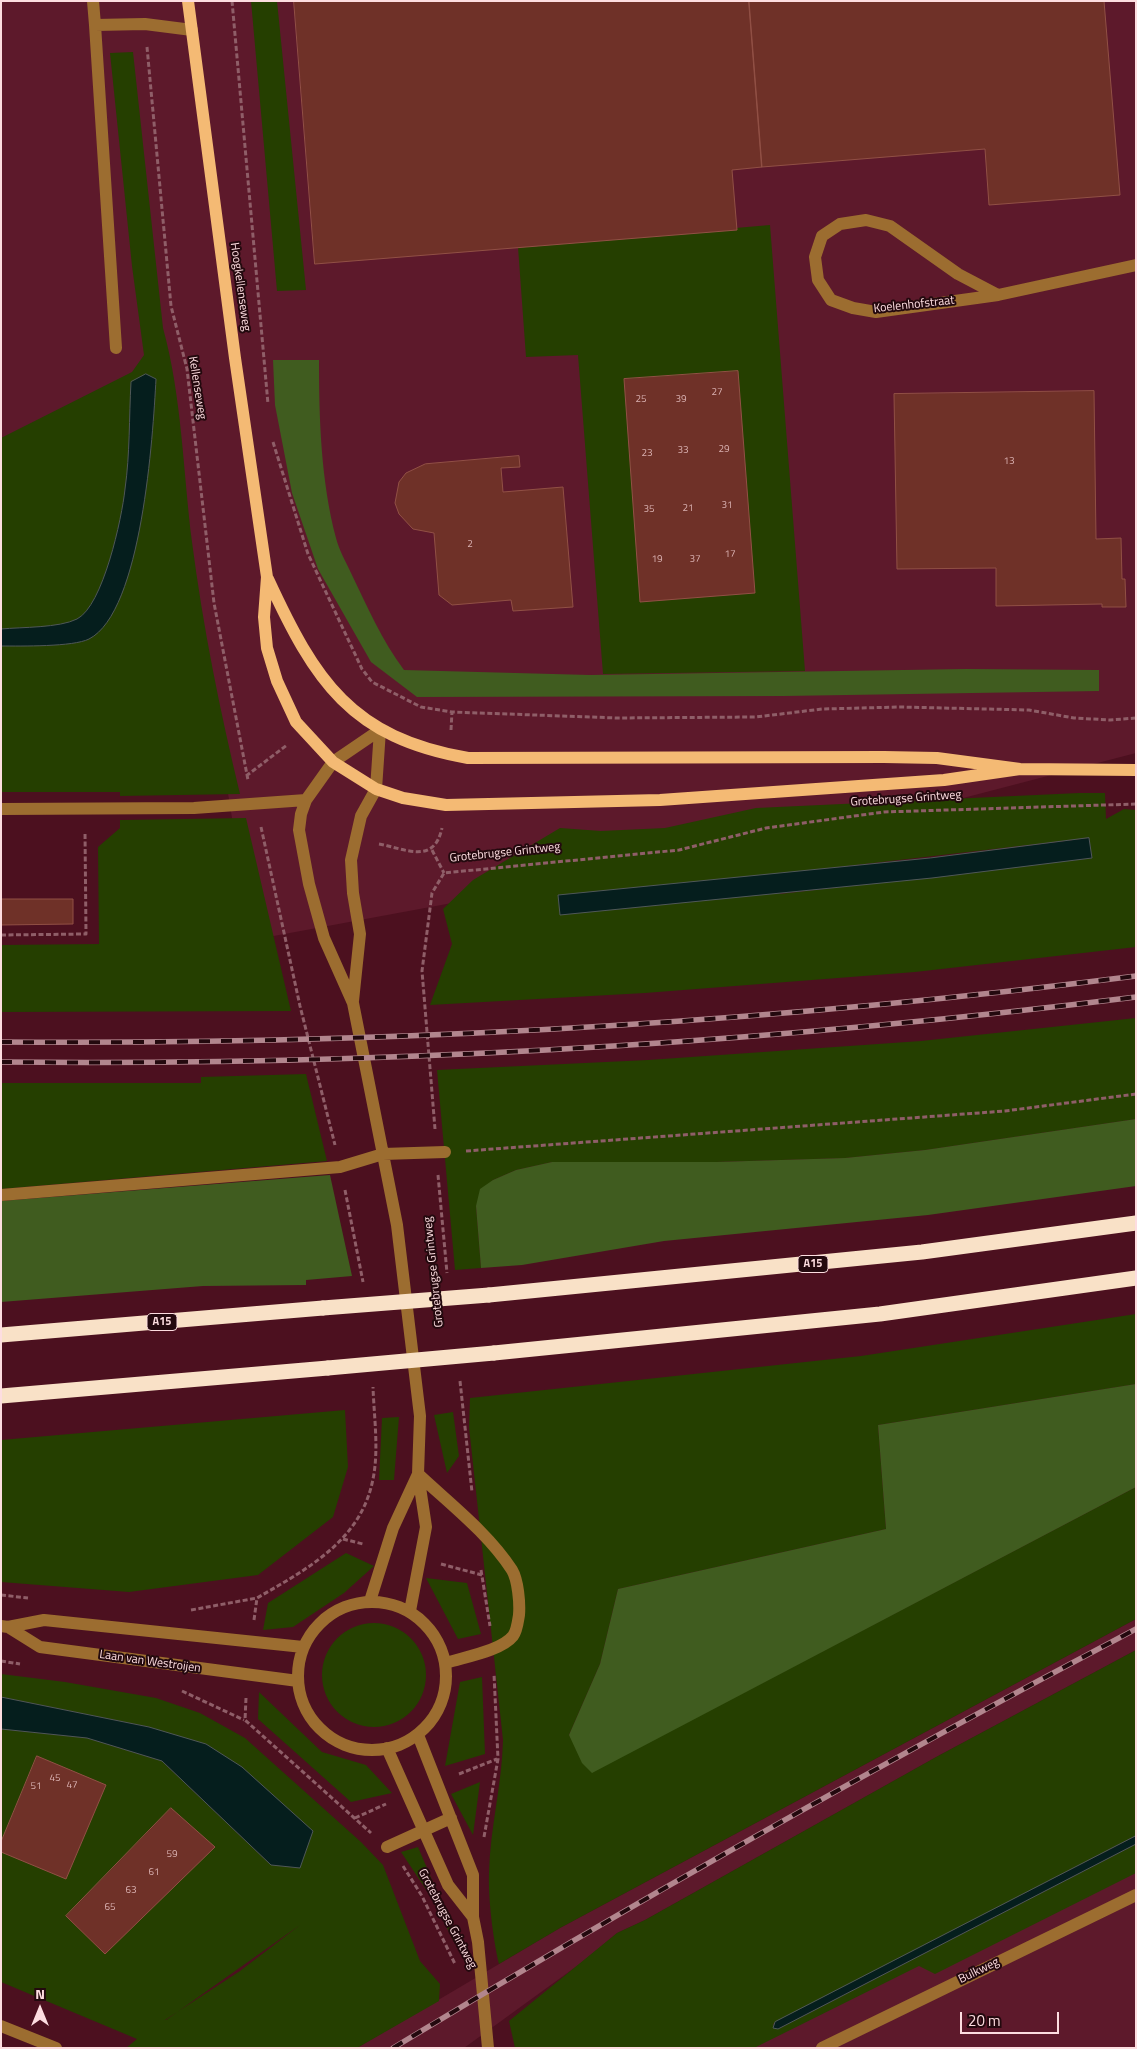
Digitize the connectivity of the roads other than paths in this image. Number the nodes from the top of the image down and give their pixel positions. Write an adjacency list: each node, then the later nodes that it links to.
1 (93, 1): 3 (street)
2 (188, 1): 4 (main road, Hoogkellenseweg)
3 (95, 25): 4 (street); 7 (street)
4 (192, 30): 8 (main road, Hoogkellenseweg)
5 (1136, 265): 6 (street, Koelenhofstraat)
6 (998, 295): 6 (street, Koelenhofstraat)
7 (116, 348)
8 (267, 577): 9 (main road, Hoogkellenseweg); 10 (main road, Hoogkellenseweg)
9 (380, 730): 10 (street); 11 (main road, Grotebrugse Grintweg); 13 (street)
10 (332, 762): 13 (main road, Hoogkellenseweg); 14 (street)
11 (1020, 769): 12 (main road, Grotebrugse Grintweg); 13 (main road, Grotebrugse Grintweg)
12 (1136, 770)
13 (376, 789): 16 (street)
14 (306, 800): 15 (street); 16 (street)
15 (1, 809)
16 (353, 1002): 18 (street)
17 (441, 1152): 18 (street)
18 (383, 1154): 19 (street); 24 (street)
19 (1, 1195)
20 (1136, 1223): 22 (highway, A15, bridge)
21 (1136, 1278): 23 (highway, bridge)
22 (1, 1335)
23 (1, 1396)
24 (418, 1474): 25 (street); 26 (street); 29 (street)
25 (370, 1601): 26 (street); 28 (street)
26 (410, 1611): 29 (street)
27 (5, 1627): 28 (street, Laan van Westroijen); 30 (street, Laan van Westroijen)
28 (303, 1647): 30 (street)
29 (446, 1662): 31 (street)
30 (298, 1681): 32 (street)
31 (418, 1735): 32 (street); 33 (street, Grotebrugse Grintweg)
32 (387, 1748): 34 (street, Grotebrugse Grintweg)
33 (451, 1818): 34 (street); 37 (street, Grotebrugse Grintweg)
34 (423, 1830): 35 (street); 37 (street, Grotebrugse Grintweg)
35 (387, 1847)
36 (1136, 1895): 41 (street, Bulkweg)
37 (473, 1917): 40 (street, Grotebrugse Grintweg)
38 (1, 2026): 39 (street)
39 (56, 2048)
40 (488, 2048)
41 (822, 2048)

